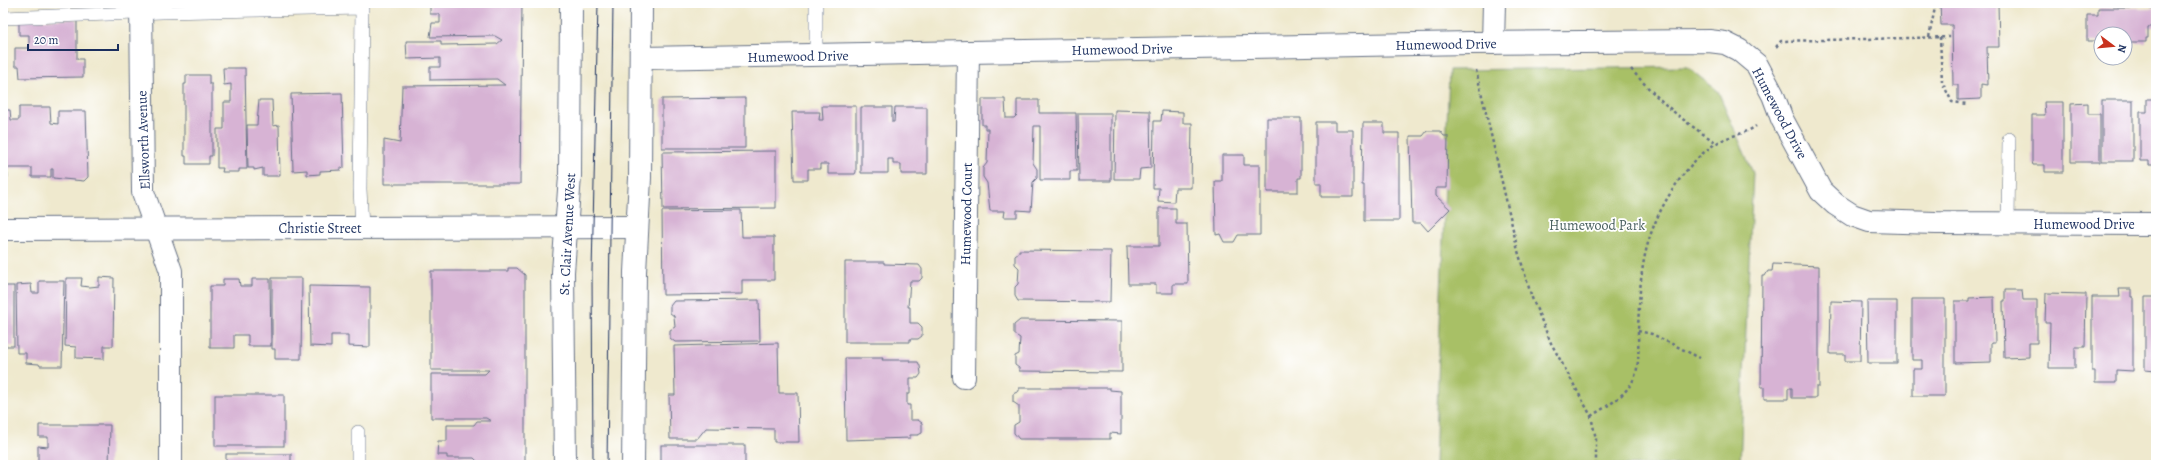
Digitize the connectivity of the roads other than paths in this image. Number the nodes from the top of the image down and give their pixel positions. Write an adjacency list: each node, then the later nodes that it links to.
1 (571, 3): 16 (street, St. Clair Avenue West)
2 (641, 3): 11 (street)
3 (816, 3): 10 (lane)
4 (1494, 3): 8 (street)
5 (302, 6): 6 (lane); 18 (lane)
6 (141, 8): 7 (lane); 15 (street, Ellsworth Avenue)
7 (3, 18)
8 (1494, 43): 9 (street, Humewood Drive); 13 (street, Humewood Drive)
9 (968, 52): 10 (street, Humewood Drive); 20 (street, Humewood Court)
10 (816, 56): 11 (street, Humewood Drive)
11 (642, 58): 17 (street)
12 (2009, 139): 13 (lane)
13 (2008, 224): 14 (street, Humewood Drive)
14 (2156, 224)
15 (157, 227): 18 (street, Christie Street); 19 (street, Christie Street); 22 (street, Ellsworth Avenue)
16 (566, 227): 17 (street, Christie Street); 18 (street, Christie Street); 24 (street, St. Clair Avenue West)
17 (636, 227): 25 (street)
18 (362, 228)
19 (3, 229)
20 (964, 377)
21 (358, 432): 23 (lane)
22 (171, 465)
23 (358, 465)
24 (565, 465)
25 (633, 465)

